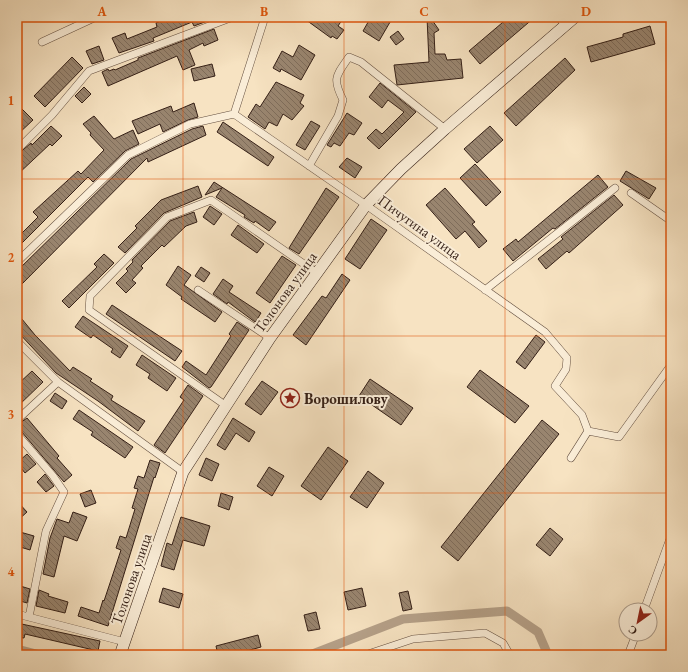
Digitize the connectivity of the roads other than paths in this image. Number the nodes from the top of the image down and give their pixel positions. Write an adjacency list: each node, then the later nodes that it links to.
1 (96, 17): 6 (street)
2 (233, 17): 9 (street)
3 (265, 17): 7 (street)
4 (575, 17): 5 (main road, Толонова улица)
5 (562, 21): 8 (main road, Толонова улица)
6 (42, 42)
7 (234, 114): 10 (street, Пичугина улица); 15 (street)
8 (445, 129): 10 (street); 13 (main road, Толонова улица)
9 (17, 150)
10 (309, 166): 13 (street, Пичугина улица)
11 (615, 188): 18 (street)
12 (631, 192): 14 (street)
13 (366, 205): 16 (main road, Толонова улица); 18 (street, Пичугина улица)
14 (671, 221)
15 (17, 262)
16 (317, 273): 19 (main road, Толонова улица); 23 (street)
17 (198, 290): 19 (street)
18 (485, 290): 25 (street, Пичугина улица)
19 (270, 338): 23 (main road, Толонова улица)
20 (17, 341): 22 (street)
21 (671, 365): 25 (street)
22 (58, 382): 24 (street); 28 (street)
23 (225, 405): 28 (main road, Толонова улица)
24 (17, 420)
25 (588, 431): 27 (street)
26 (17, 434): 32 (street)
27 (571, 458)
28 (183, 472): 33 (main road, Толонова улица)
29 (671, 536): 30 (street)
30 (647, 602)
31 (17, 614): 32 (street)
32 (29, 617): 33 (street)
33 (125, 642): 35 (main road, Толонова улица)
34 (633, 642): 38 (street)
35 (120, 655)
36 (365, 655): 37 (street)
37 (510, 655)
38 (628, 655)

